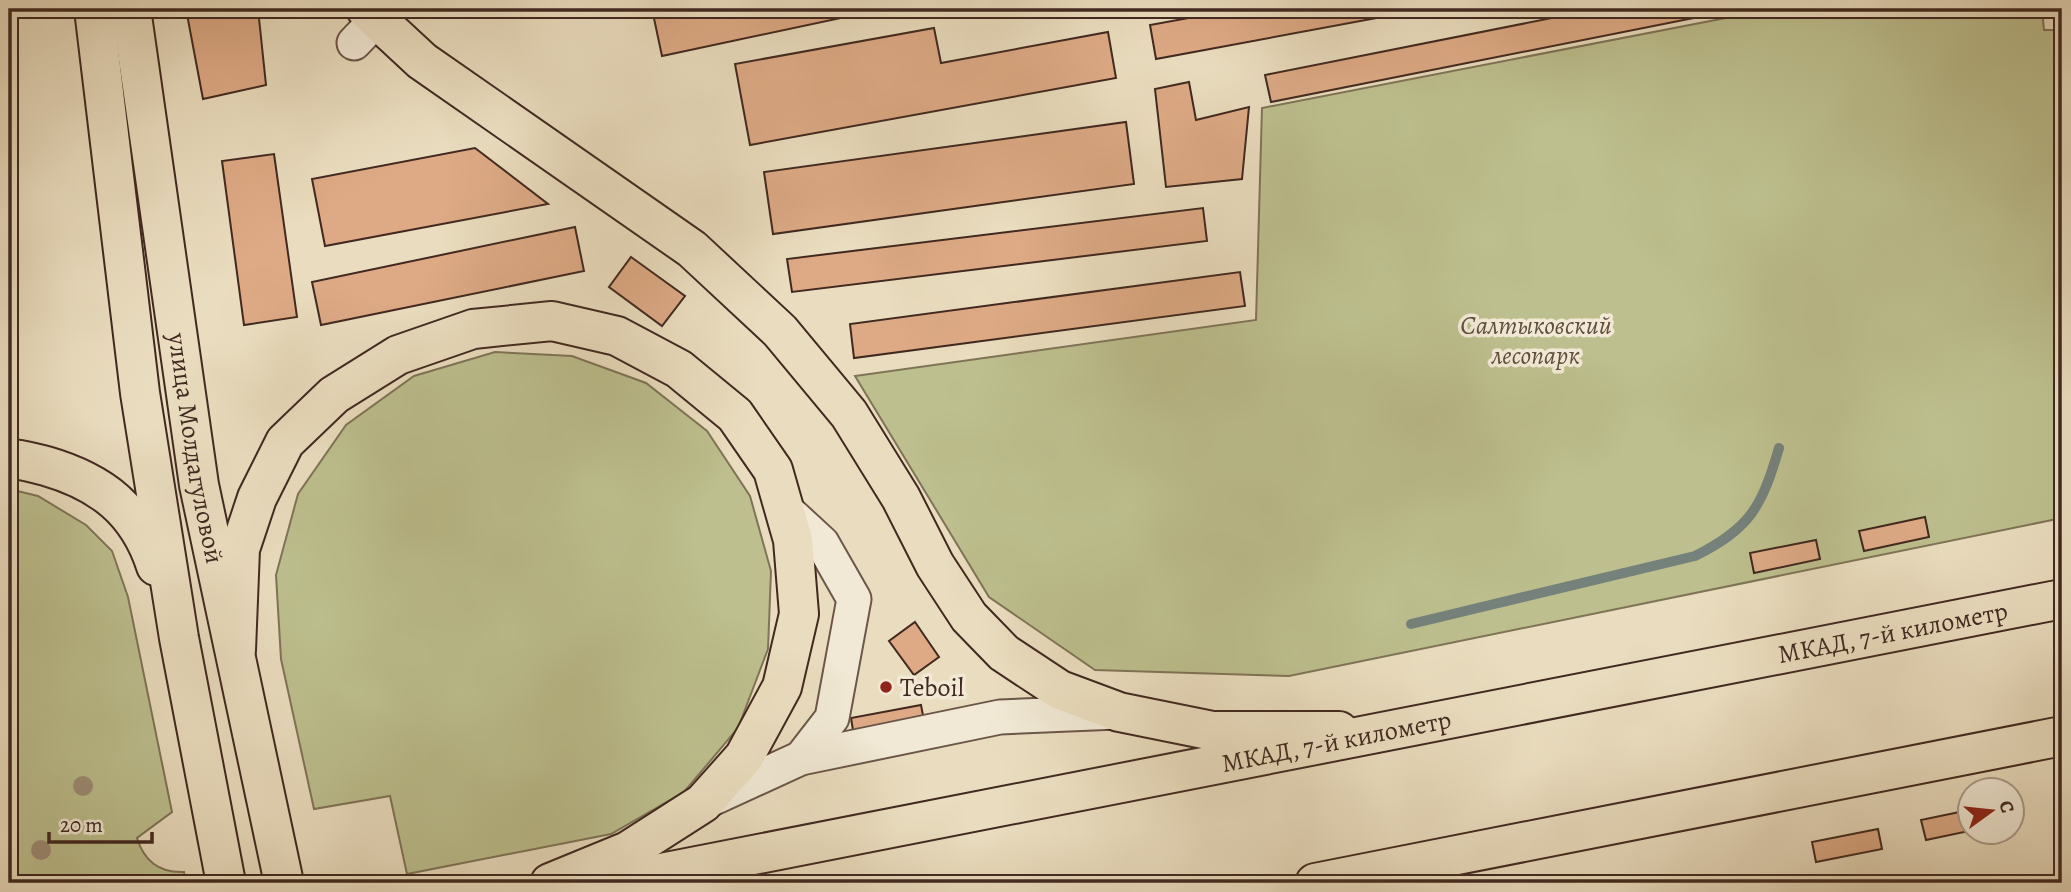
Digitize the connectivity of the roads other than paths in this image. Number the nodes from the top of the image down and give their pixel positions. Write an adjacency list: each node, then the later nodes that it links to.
1 (94, 9): 7 (main road, улица Молдагуловой)
2 (131, 9): 8 (main road, улица Молдагуловой)
3 (365, 24): 9 (main road)
4 (9, 459): 7 (main road)
5 (784, 508): 8 (main road); 12 (lane); 13 (main road)
6 (2062, 599): 10 (main road, МКАД, 7-й километр)
7 (178, 638): 14 (main road, улица Молдагуловой)
8 (236, 650): 15 (main road, улица Молдагуловой)
9 (1119, 712): 10 (main road); 12 (lane)
10 (1386, 732): 17 (main road, МКАД, 7-й километр)
11 (2062, 736): 18 (main road)
12 (801, 758): 13 (lane)
13 (703, 803): 16 (main road)
14 (226, 883)
15 (284, 883)
16 (550, 883)
17 (610, 883)
18 (1315, 883)

